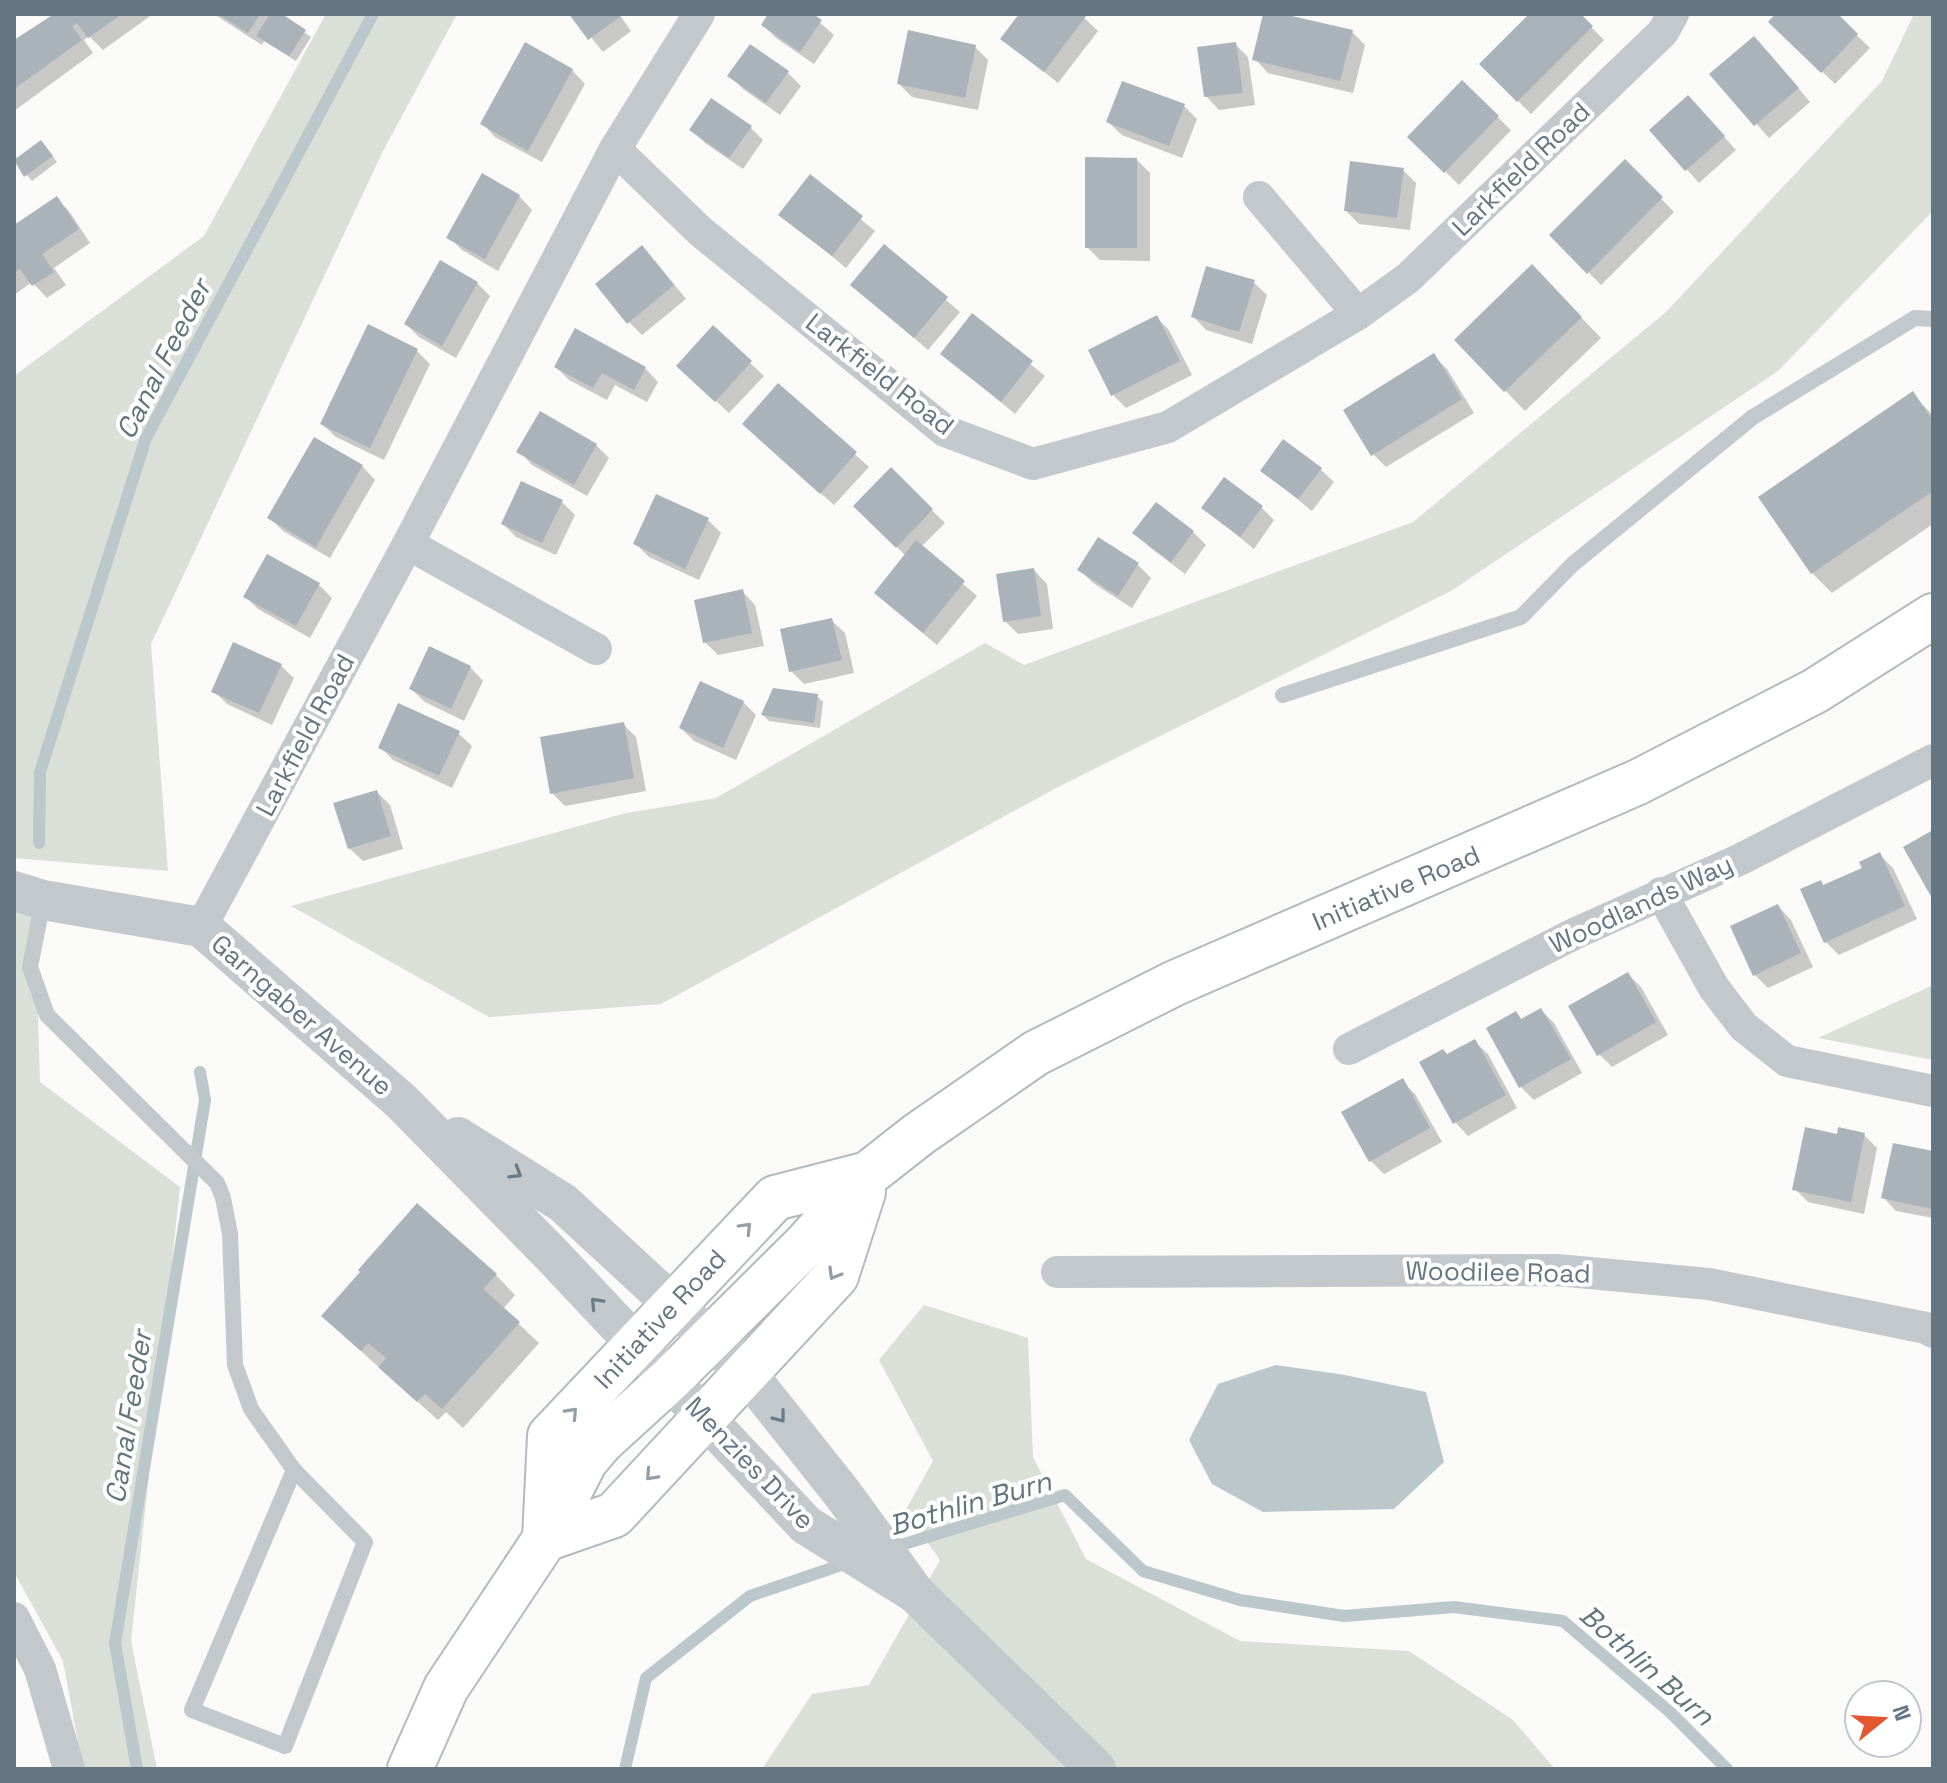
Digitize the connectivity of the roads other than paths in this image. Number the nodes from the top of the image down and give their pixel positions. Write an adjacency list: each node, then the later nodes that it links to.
1 (699, 14): 3 (street, Larkfield Road)
2 (1673, 14): 5 (street, Larkfield Road)
3 (615, 149): 5 (street, Larkfield Road); 7 (street, Larkfield Road)
4 (1259, 197): 5 (street)
5 (1358, 314)
6 (1933, 319): 10 (lane)
7 (408, 544): 9 (street); 14 (street, Larkfield Road)
8 (1933, 616): 18 (main road, Initiative Road)
9 (596, 649)
10 (1283, 695)
11 (1933, 760): 12 (street, Woodlands Way)
12 (1661, 893): 15 (street, Woodlands Way); 16 (street)
13 (28, 896): 14 (street, Garngaber Avenue); 27 (lane)
14 (201, 927): 17 (street, Garngaber Avenue)
15 (1349, 1049)
16 (1933, 1091)
17 (402, 1102): 20 (street, Garngaber Avenue, one-way to 20); 23 (street, Garngaber Avenue, one-way to 17)
18 (868, 1174): 20 (main road, Initiative Road, one-way to 18); 22 (main road); 24 (main road, one-way to 24)
19 (1057, 1272): 21 (street, Woodilee Road)
20 (673, 1305): 22 (street, Garngaber Avenue); 23 (main road, Initiative Road)
21 (1933, 1332)
22 (709, 1338): 24 (street, Menzies Drive); 25 (main road)
23 (636, 1345): 25 (street, Garngaber Avenue); 28 (main road, Initiative Road, one-way to 23)
24 (745, 1371): 26 (main road); 29 (street, Menzies Drive, one-way to 29)
25 (669, 1380): 26 (street, Menzies Drive); 28 (main road)
26 (705, 1418): 28 (main road, one-way to 28); 29 (street, Menzies Drive)
27 (294, 1470): 27 (lane)
28 (545, 1539): 32 (main road)
29 (920, 1599): 33 (street, Menzies Drive)
30 (14, 1618): 31 (street)
31 (69, 1769)
32 (410, 1769)
33 (1096, 1769)

